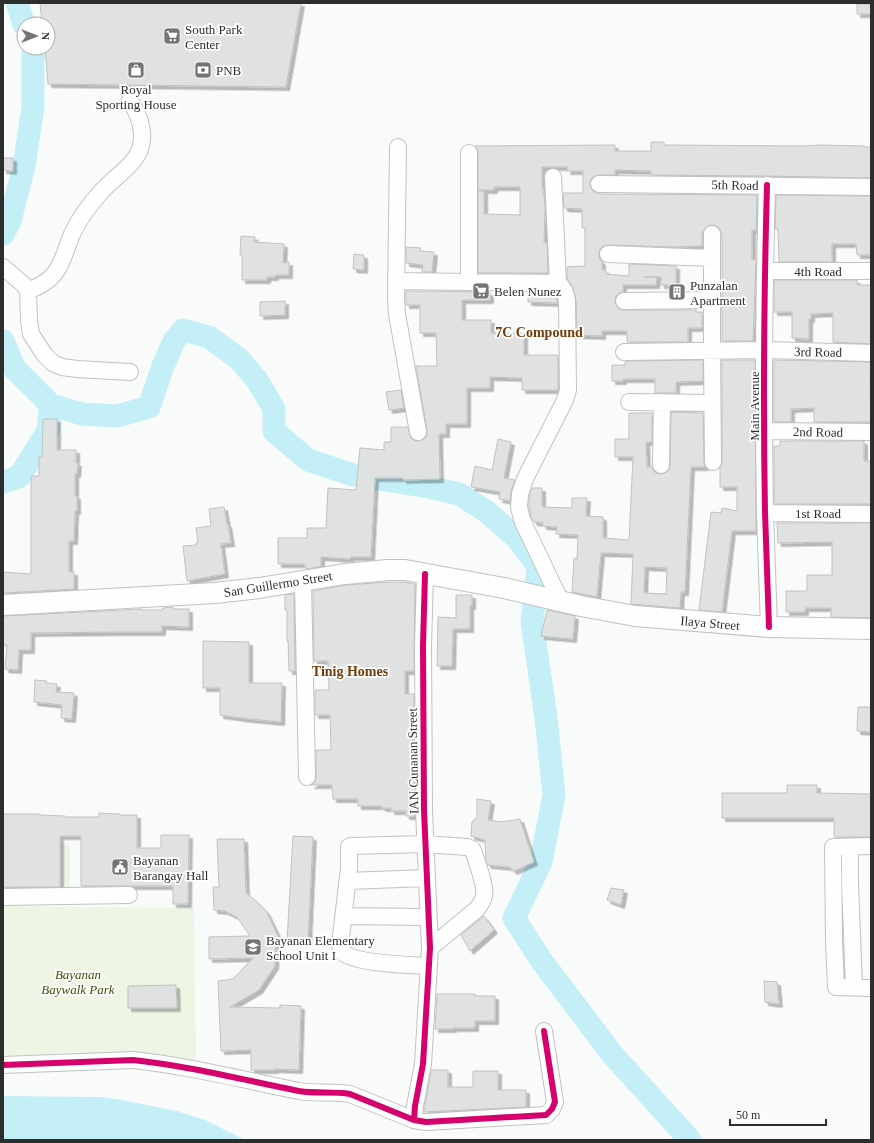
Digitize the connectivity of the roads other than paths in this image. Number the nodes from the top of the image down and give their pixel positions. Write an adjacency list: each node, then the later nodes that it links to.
1 (130, 100): 17 (street)
2 (398, 147): 14 (street)
3 (469, 153): 15 (street)
4 (553, 177): 16 (street)
5 (600, 184): 6 (street, 5th Road)
6 (767, 185): 7 (street, 5th Road); 12 (street, Main Avenue)
7 (871, 187)
8 (712, 234): 10 (street)
9 (608, 254): 10 (street)
10 (712, 258): 18 (street)
11 (3, 267): 17 (street)
12 (765, 271): 13 (street, 4th Road); 20 (street, Main Avenue)
13 (871, 271)
14 (396, 281): 15 (street); 29 (street)
15 (468, 282): 16 (street)
16 (558, 283): 37 (street)
17 (28, 291): 24 (street)
18 (712, 300): 19 (street); 22 (street)
19 (624, 301)
20 (765, 350): 22 (street, 3rd Road); 23 (street, 3rd Road); 28 (street, Main Avenue)
21 (624, 352): 22 (street, 3rd Road)
22 (712, 352): 27 (street)
23 (871, 353)
24 (130, 372)
25 (628, 402): 26 (street)
26 (662, 402): 27 (street); 32 (street)
27 (712, 403): 31 (street)
28 (764, 431): 30 (street, 2nd Road); 33 (street, Main Avenue)
29 (418, 432)
30 (871, 432)
31 (713, 462)
32 (661, 465)
33 (765, 513): 34 (street, 1st Road); 39 (street, Main Avenue)
34 (871, 514)
35 (425, 574): 36 (main road, San Guillermo Street); 37 (main road, San Guillermo Street); 42 (street, IAN Cunanan Street)
36 (303, 581): 38 (main road, San Guillermo Street); 41 (street)
37 (555, 601): 39 (main road, Ilaya Street)
38 (3, 605)
39 (769, 627): 40 (main road, Ilaya Street)
40 (871, 629)
41 (307, 777)
42 (426, 844): 44 (street, IAN Cunanan Street); 45 (street); 50 (street)
43 (871, 846): 52 (street)
44 (427, 878): 45 (street); 49 (street, IAN Cunanan Street)
45 (348, 881): 48 (street)
46 (129, 895): 47 (street)
47 (3, 897)
48 (344, 916): 49 (street); 51 (street)
49 (428, 917): 50 (street, IAN Cunanan Street)
50 (430, 948): 51 (street, IAN Cunanan Street)
51 (429, 966): 55 (street, IAN Cunanan Street)
52 (871, 988)
53 (544, 1031): 55 (street)
54 (3, 1065): 55 (street)
55 (414, 1120)

